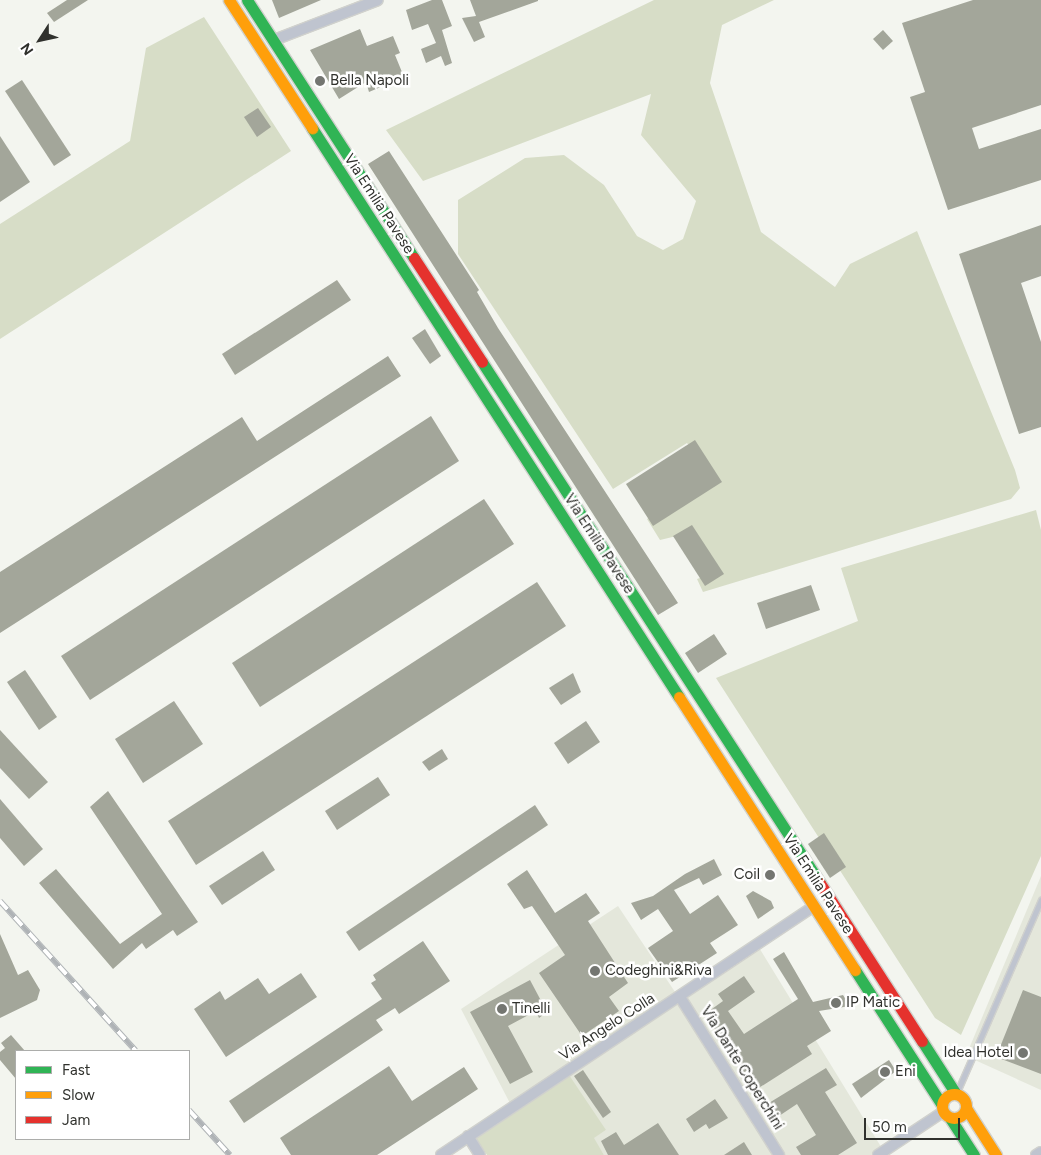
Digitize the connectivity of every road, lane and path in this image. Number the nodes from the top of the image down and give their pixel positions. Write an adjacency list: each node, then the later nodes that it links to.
1 (229, 0): 6 (main road, Via Emilia Pavese)
2 (247, 0): 4 (main road, Via Emilia Pavese)
3 (378, 0): 4 (street)
4 (274, 40): 8 (main road, Via Emilia Pavese)
5 (1041, 900): 8 (lane)
6 (814, 906): 7 (street, Via Angelo Colla); 10 (main road, Via Emilia Pavese)
7 (680, 997): 11 (street, Via Angelo Colla); 15 (street, Via Dante Coperchini)
8 (956, 1094): 9 (main road, Via Emilia Pavese); 10 (main road)
9 (966, 1108): 10 (main road); 18 (main road, Via Emilia Pavese)
10 (945, 1112): 16 (street); 17 (main road, Via Emilia Pavese)
11 (468, 1136): 13 (street, Via Angelo Colla); 14 (street)
12 (1041, 1152): 19 (street)
13 (441, 1155)
14 (480, 1155)
15 (779, 1155)
16 (878, 1155)
17 (974, 1155)
18 (996, 1155)
19 (1036, 1155)

